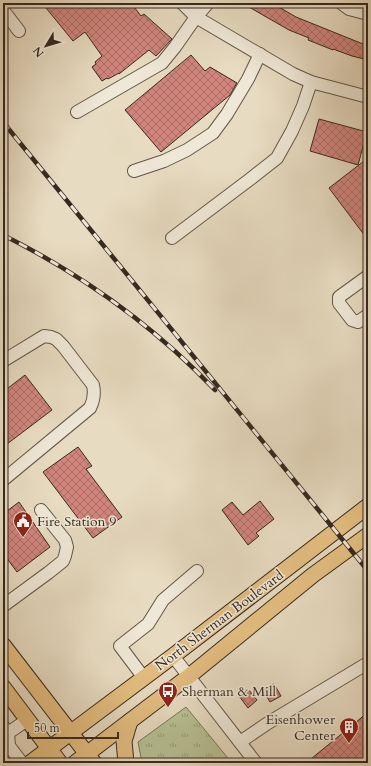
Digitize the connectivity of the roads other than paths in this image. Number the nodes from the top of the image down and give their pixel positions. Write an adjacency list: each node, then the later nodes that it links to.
1 (182, 3): 6 (street)
2 (208, 3): 6 (street)
3 (342, 3): 5 (street)
4 (3, 10): 7 (street)
5 (368, 14)
6 (196, 17): 8 (street); 11 (street)
7 (19, 31)
8 (260, 54): 9 (street); 12 (street)
9 (311, 82): 10 (street); 13 (street)
10 (368, 97)
11 (77, 112)
12 (134, 171)
13 (172, 238)
14 (368, 276): 15 (street)
15 (368, 315)
16 (3, 361): 17 (street)
17 (3, 480)
18 (368, 506): 24 (main road, North Sherman Boulevard)
19 (41, 510): 22 (street)
20 (368, 535): 26 (main road, North Sherman Boulevard)
21 (197, 571): 27 (street)
22 (3, 606)
23 (3, 645): 32 (main road)
24 (172, 656): 26 (street); 27 (main road, North Sherman Boulevard)
25 (368, 663): 33 (street)
26 (188, 677): 30 (main road, North Sherman Boulevard); 33 (street)
27 (144, 678): 32 (main road, North Sherman Boulevard)
28 (3, 688): 29 (main road)
29 (27, 720): 31 (street); 34 (main road)
30 (130, 720): 35 (main road, North Sherman Boulevard); 39 (main road)
31 (5, 731): 36 (street)
32 (70, 732): 34 (main road, North Sherman Boulevard); 35 (main road)
33 (240, 742): 40 (street)
34 (49, 749): 37 (main road, North Sherman Boulevard); 38 (main road)
35 (86, 760)
36 (22, 763)
37 (30, 763)
38 (60, 763)
39 (126, 763)
40 (256, 763)

